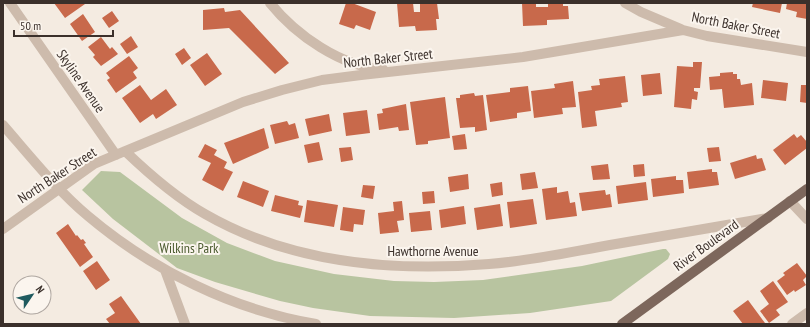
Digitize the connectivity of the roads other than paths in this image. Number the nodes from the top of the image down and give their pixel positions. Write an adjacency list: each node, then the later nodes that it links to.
1 (10, 3): 8 (street, Skyline Avenue)
2 (270, 3): 6 (street)
3 (625, 3): 4 (street)
4 (683, 30): 5 (street, North Baker Street); 6 (street, North Baker Street)
5 (807, 52)
6 (411, 70): 8 (street, North Baker Street)
7 (3, 125): 9 (street)
8 (120, 153): 9 (street, North Baker Street); 12 (street, Hawthorne Avenue)
9 (59, 189): 14 (street, North Baker Street); 15 (street)
10 (807, 189): 11 (main road, River Boulevard)
11 (790, 202): 12 (main road, River Boulevard); 13 (street)
12 (768, 218): 20 (main road, River Boulevard)
13 (807, 219)
14 (3, 229)
15 (165, 270): 18 (street); 19 (street)
16 (807, 313): 17 (street)
17 (795, 323)
18 (185, 324)
19 (316, 324)
20 (622, 324)

